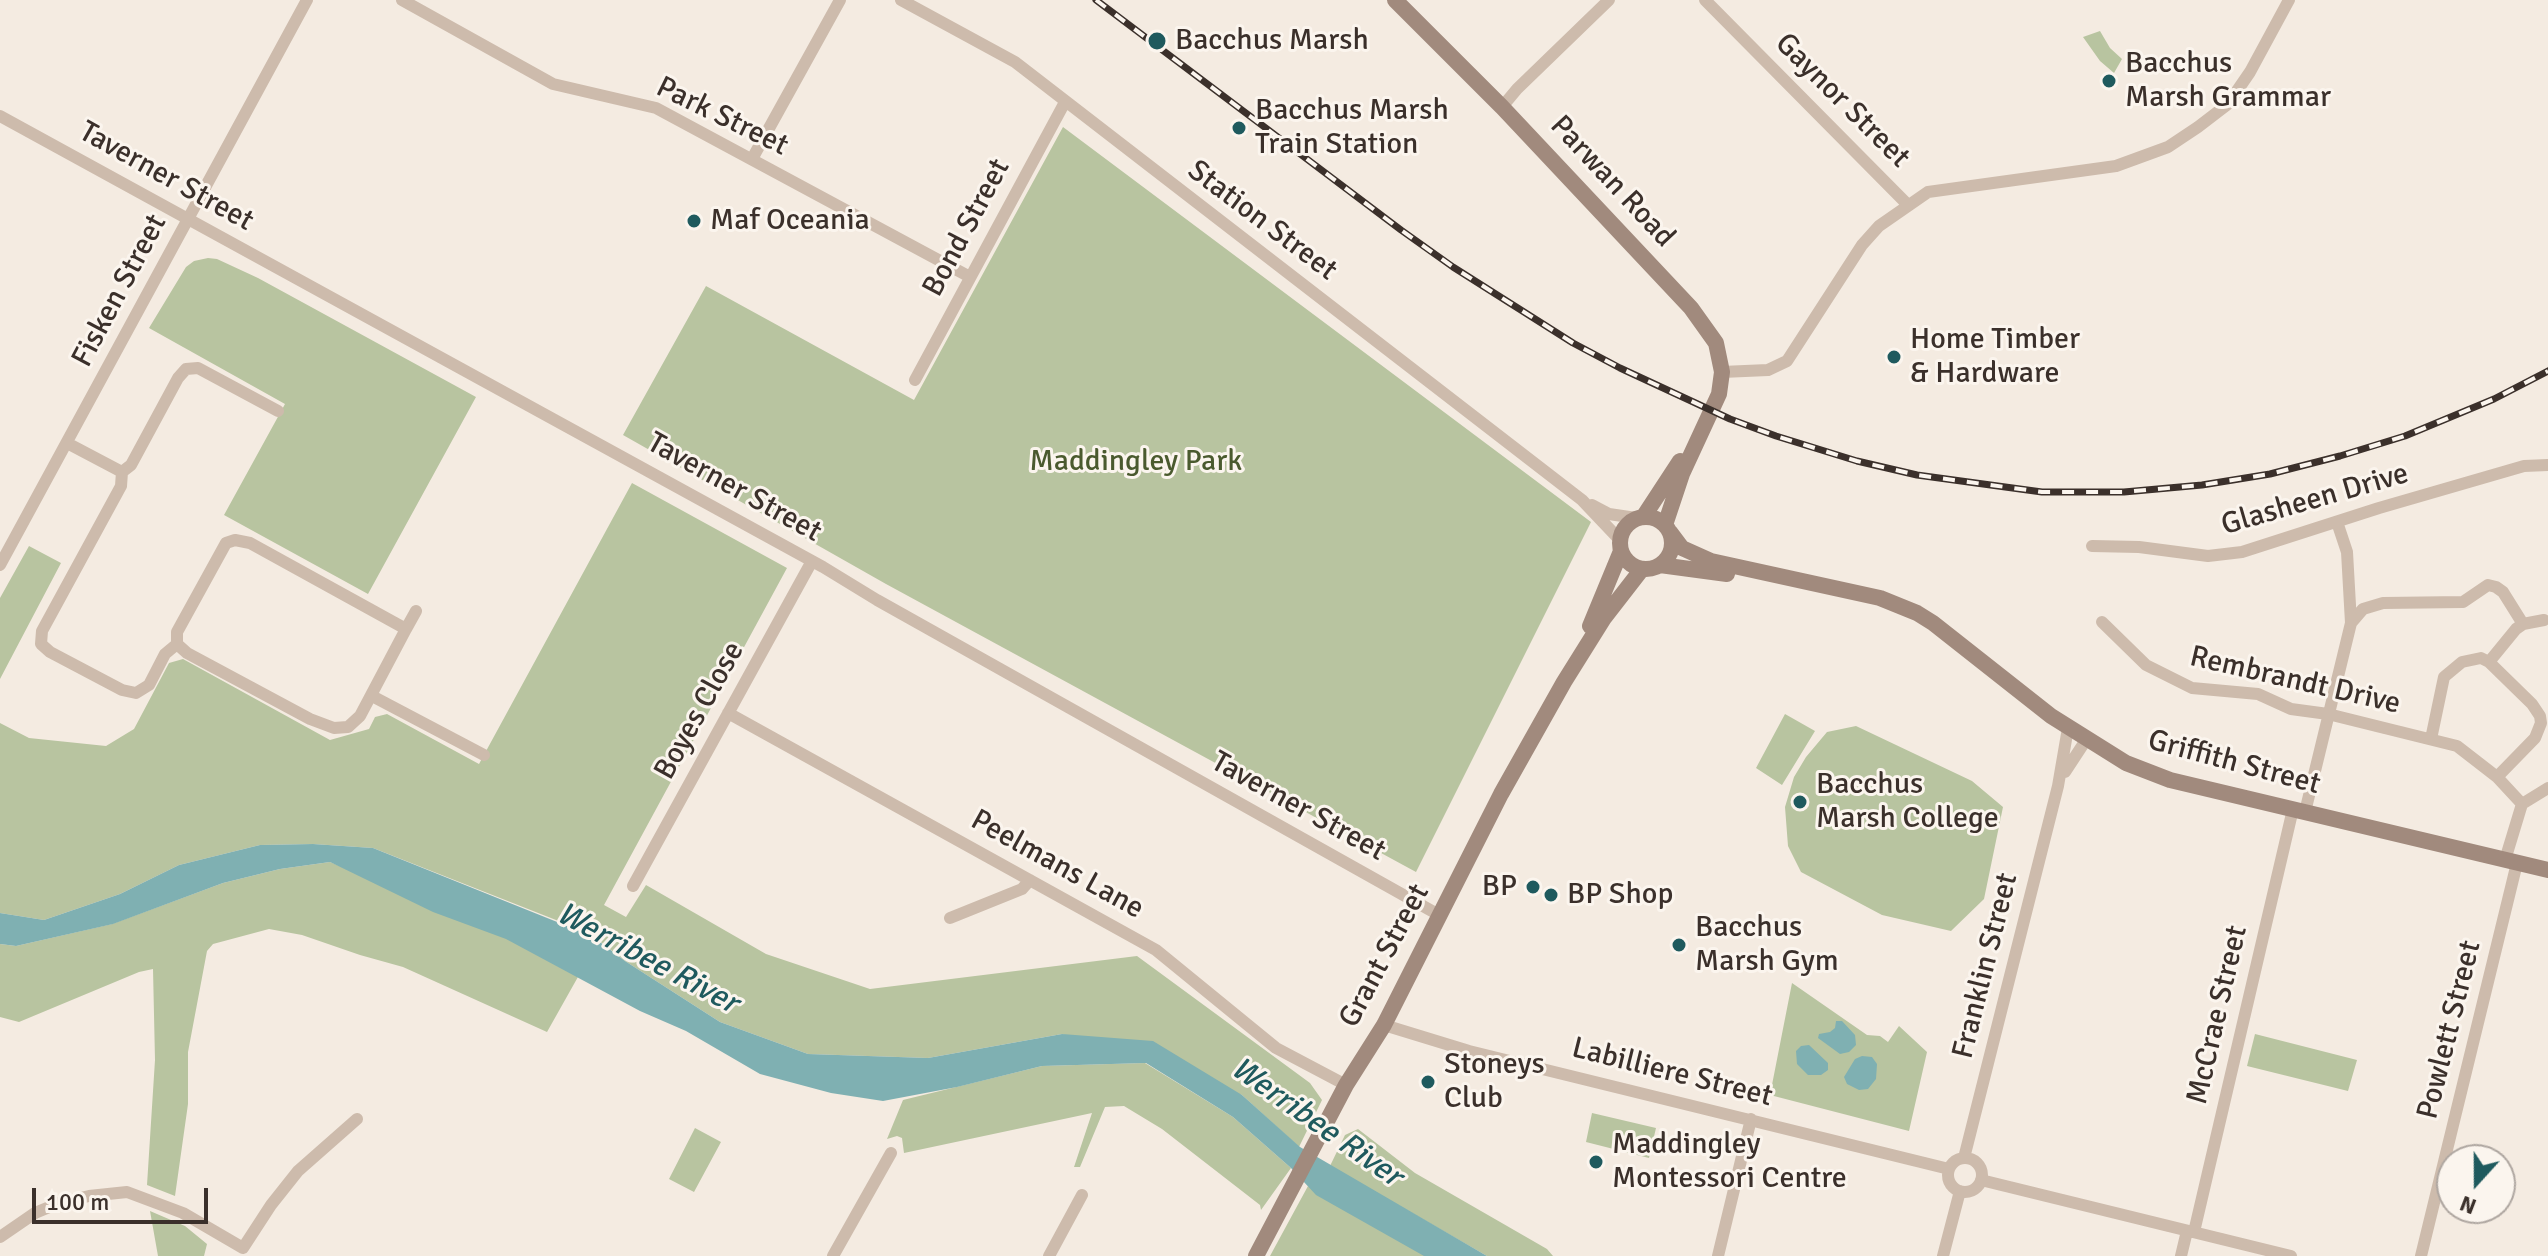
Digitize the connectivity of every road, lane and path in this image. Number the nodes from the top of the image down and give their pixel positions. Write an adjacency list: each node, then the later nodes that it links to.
1 (307, 0): 14 (street, Fisken Street)
2 (402, 0): 12 (street, Park Street)
3 (840, 0): 12 (street)
4 (901, 0): 9 (street, Station Street)
5 (1395, 0): 10 (main road, Parwan Road)
6 (1609, 0): 10 (street)
7 (1705, 0): 13 (street, Gaynor Street)
8 (2289, 0): 13 (street)
9 (1065, 102): 15 (street, Bond Street); 23 (street, Station Street)
10 (1502, 107): 16 (main road, Parwan Road)
11 (0, 116): 14 (street, Taverner Street)
12 (752, 159): 15 (street, Park Street)
13 (1908, 205): 16 (street)
14 (188, 219): 20 (street, Fisken Street); 29 (street, Taverner Street)
15 (970, 277): 17 (street, Bond Street)
16 (1722, 372): 19 (main road)
17 (915, 380)
18 (278, 411): 22 (street)
19 (1701, 430): 24 (main road); 26 (main road)
20 (67, 443): 22 (street); 30 (street, Fisken Street)
21 (2548, 465): 25 (street, Glasheen Drive)
22 (122, 472): 40 (street)
23 (1582, 500): 24 (street, Station Street); 27 (street, Station Street)
24 (1640, 517): 26 (main road); 27 (main road)
25 (2337, 522): 28 (street, Glasheen Drive); 37 (street, McCrae Street)
26 (1667, 528): 31 (main road); 33 (main road, Griffith Street)
27 (1620, 545): 32 (main road); 42 (main road, Grant Street)
28 (2092, 546)
29 (812, 561): 44 (street, Boyes Close); 59 (street, Taverner Street)
30 (0, 565)
31 (1660, 565): 32 (main road); 33 (main road, Griffith Street)
32 (1642, 569): 42 (main road, Grant Street)
33 (1855, 593): 46 (main road, Griffith Street)
34 (416, 611): 39 (street)
35 (2547, 620): 38 (street)
36 (2102, 622): 45 (street, Rembrandt Drive)
37 (2351, 623): 38 (street); 45 (street, McCrae Street)
38 (2523, 624): 41 (street)
39 (406, 629): 40 (street); 43 (street)
40 (177, 644): 43 (street)
41 (2489, 662): 47 (street); 50 (street)
42 (1564, 682): 59 (main road, Grant Street)
43 (372, 696): 49 (street)
44 (728, 713): 57 (street, Peelmans Lane); 58 (street, Boyes Close)
45 (2328, 714): 47 (street, Rembrandt Drive); 54 (street, McCrae Street)
46 (2068, 728): 48 (main road, Griffith Street); 51 (street, Franklin Street)
47 (2431, 739): 50 (street, Rembrandt Drive)
48 (2086, 740): 51 (street, Franklin Street); 54 (main road, Griffith Street)
49 (484, 755)
50 (2497, 777): 53 (street, Rembrandt Drive)
51 (2058, 786): 66 (street, Franklin Street)
52 (2548, 788): 53 (street)
53 (2522, 804): 55 (street, Powlett Street)
54 (2299, 811): 55 (main road, Griffith Street); 71 (street, McCrae Street)
55 (2511, 862): 56 (main road, Griffith Street); 80 (street, Powlett Street)
56 (2548, 870)
57 (1030, 880): 60 (street); 62 (street, Peelmans Lane)
58 (633, 886)
59 (1439, 915): 61 (main road, Grant Street)
60 (950, 918)
61 (1384, 1025): 62 (main road, Grant Street); 64 (street, Labilliere Street)
62 (1346, 1085): 75 (main road, Grant Street)
63 (357, 1119): 72 (street)
64 (1751, 1119): 67 (street, Labilliere Street); 76 (street)
65 (891, 1153): 73 (street)
66 (1964, 1158): 67 (street); 68 (street)
67 (1949, 1169): 69 (street)
68 (1981, 1180): 69 (street); 71 (street)
69 (1960, 1191): 77 (street)
70 (1082, 1195): 74 (street)
71 (2191, 1232): 78 (street, McCrae Street); 79 (street)
72 (0, 1237)
73 (833, 1256)
74 (1049, 1256)
75 (1256, 1256)
76 (1718, 1256)
77 (1943, 1256)
78 (2181, 1256)
79 (2291, 1256)
80 (2421, 1256)

